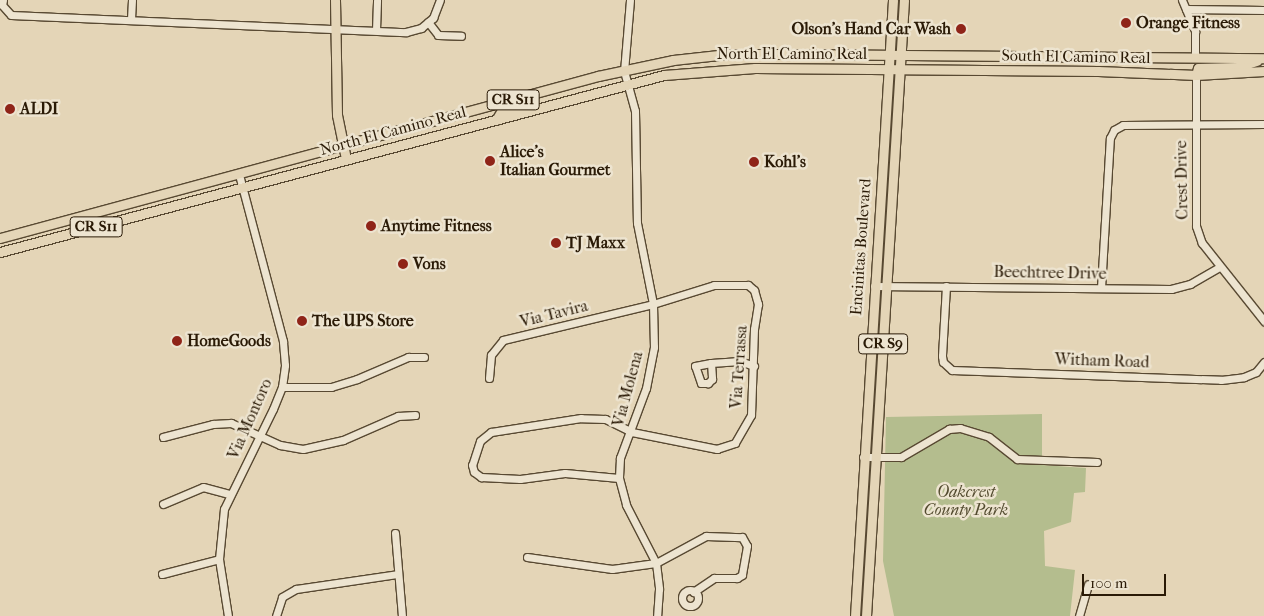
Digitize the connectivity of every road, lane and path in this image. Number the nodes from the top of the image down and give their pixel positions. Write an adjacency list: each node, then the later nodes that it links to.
1 (3, 0): 12 (street)
2 (132, 0): 12 (street)
3 (336, 0): 14 (main road)
4 (378, 0): 15 (street)
5 (440, 0): 13 (street)
6 (630, 0): 27 (street)
7 (893, 0): 18 (main road, Encinitas Boulevard / CR S9)
8 (904, 0): 19 (main road, Encinitas Boulevard / CR S9)
9 (1182, 0): 10 (street)
10 (1186, 10): 11 (street); 22 (street)
11 (1264, 10)
12 (131, 19): 14 (street)
13 (428, 22): 15 (street); 16 (street)
14 (335, 28): 15 (street); 37 (main road)
15 (376, 30)
16 (462, 36)
17 (764, 54): 18 (main road, North El Camino Real / CR S11); 20 (main road, North El Camino Real / CR S11); 24 (main road)
18 (889, 55): 19 (main road, South El Camino Real / CR S11); 25 (main road, Encinitas Boulevard / CR S9)
19 (901, 55): 21 (main road, South El Camino Real); 26 (main road, Encinitas Boulevard / CR S9)
20 (711, 56): 27 (main road, North El Camino Real / CR S11); 31 (main road)
21 (1034, 57): 22 (main road, South El Camino Real); 28 (main road)
22 (1195, 58): 23 (main road, South El Camino Real)
23 (1264, 59): 30 (main road)
24 (728, 68): 25 (main road, North El Camino Real / CR S11); 31 (main road, North El Camino Real / CR S11)
25 (888, 69): 26 (main road, South El Camino Real / CR S11); 40 (main road, Encinitas Boulevard / CR S9)
26 (900, 69): 28 (main road, South El Camino Real); 44 (main road, Encinitas Boulevard / CR S9)
27 (624, 70): 32 (street, Via Molena); 33 (main road, North El Camino Real / CR S11)
28 (990, 70): 30 (main road, South El Camino Real)
29 (1264, 71): 30 (main road, South El Camino Real)
30 (1196, 75): 35 (street, Crest Drive)
31 (655, 77): 32 (main road, North El Camino Real / CR S11)
32 (628, 83): 34 (main road, North El Camino Real / CR S11); 52 (street, Via Molena)
33 (546, 91): 34 (main road); 37 (main road, North El Camino Real / CR S11)
34 (496, 120): 38 (main road, North El Camino Real / CR S11)
35 (1194, 123): 36 (street); 47 (street, Crest Drive); 51 (street)
36 (1264, 124)
37 (344, 145): 38 (main road); 39 (main road, North El Camino Real / CR S11)
38 (346, 159): 41 (main road, North El Camino Real / CR S11)
39 (239, 174): 41 (street, Via Montoro); 42 (main road, North El Camino Real / CR S11)
40 (880, 185): 44 (main road); 48 (main road, Encinitas Boulevard / CR S9)
41 (242, 186): 43 (main road, North El Camino Real / CR S11); 59 (street, Via Montoro)
42 (152, 198): 43 (main road); 45 (main road, North El Camino Real / CR S11)
43 (112, 222): 46 (main road, North El Camino Real / CR S11)
44 (889, 231): 49 (main road, Encinitas Boulevard / CR S9)
45 (0, 238)
46 (0, 252)
47 (1220, 267): 51 (street, Beechtree Drive); 53 (street, Crest Drive)
48 (874, 286): 49 (street, Beechtree Drive); 64 (main road, Encinitas Boulevard / CR S9)
49 (887, 286): 50 (street, Beechtree Drive); 65 (main road, Encinitas Boulevard / CR S9)
50 (946, 286): 51 (street, Beechtree Drive); 55 (street, Witham Road)
51 (1101, 288)
52 (653, 304): 57 (street, Via Terrassa); 58 (street, Via Tavira); 61 (street, Via Molena)
53 (1264, 321)
54 (424, 357): 59 (street)
55 (1264, 362)
56 (711, 363): 57 (street)
57 (754, 366): 61 (street, Via Terrassa)
58 (489, 378)
59 (282, 387): 62 (street, Via Montoro)
60 (415, 415): 62 (street)
61 (632, 432): 67 (street, Via Molena); 67 (street, Via Terrassa)
62 (260, 436): 63 (street); 68 (street, Via Montoro)
63 (163, 437)
64 (863, 457): 65 (street); 82 (main road, Encinitas Boulevard / CR S9)
65 (875, 457): 66 (street); 83 (main road, Encinitas Boulevard / CR S9)
66 (1097, 462)
67 (619, 478): 73 (street, Via Molena)
68 (230, 494): 69 (street); 72 (street, Via Montoro)
69 (162, 504)
70 (395, 533): 75 (street)
71 (527, 557): 73 (street)
72 (219, 559): 74 (street); 78 (street, Via Montoro)
73 (656, 563): 77 (street); 81 (street, Via Molena)
74 (162, 574)
75 (398, 574): 79 (street); 80 (street)
76 (1088, 584): 84 (street)
77 (693, 592)
78 (228, 616)
79 (276, 616)
80 (402, 616)
81 (657, 616)
82 (855, 616)
83 (866, 616)
84 (1079, 616)

